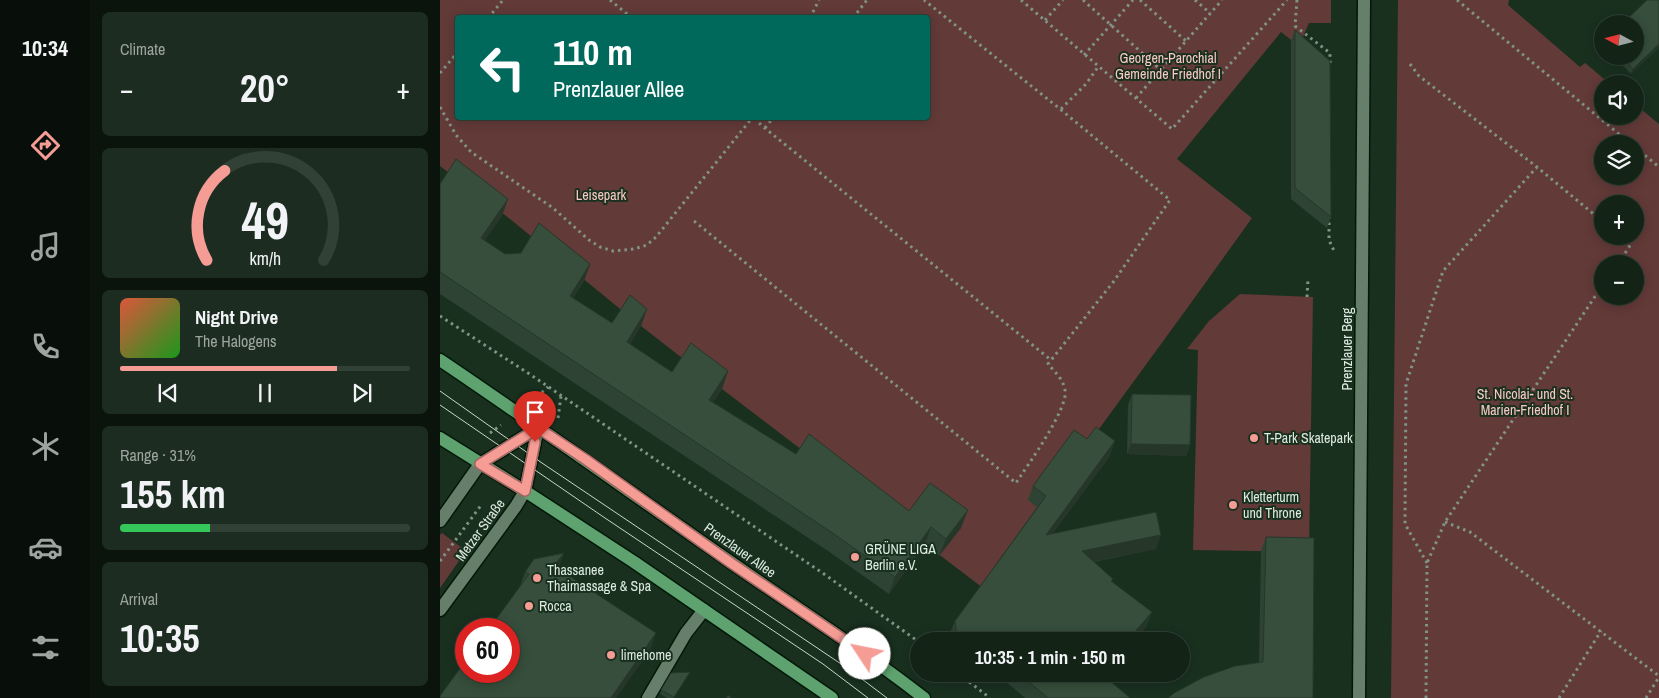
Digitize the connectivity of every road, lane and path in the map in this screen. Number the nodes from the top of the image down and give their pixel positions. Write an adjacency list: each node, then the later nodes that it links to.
1 (503, 0): 18 (path)
2 (610, 0): 19 (path)
3 (819, 0): 20 (path)
4 (867, 0): 21 (path)
5 (924, 0): 34 (path)
6 (1021, 0): 22 (path)
7 (1063, 0): 22 (path)
8 (1084, 0): 23 (path)
9 (1133, 0): 23 (path)
10 (1140, 0): 24 (path)
11 (1195, 0): 17 (path)
12 (1222, 0): 17 (path)
13 (1286, 0): 32 (path)
14 (1297, 0): 31 (path)
15 (1364, 0): 78 (street, Prenzlauer Berg)
16 (1457, 0): 39 (path)
17 (1210, 13): 24 (path)
18 (490, 15)
19 (628, 15)
20 (812, 15)
21 (855, 15)
22 (1045, 20): 26 (path)
23 (1111, 25): 26 (path); 29 (path)
24 (1186, 41): 29 (path)
25 (455, 55): 30 (path)
26 (1084, 55): 28 (path)
27 (1410, 64): 41 (path)
28 (1098, 67): 32 (path); 34 (path)
29 (1161, 70): 32 (path)
30 (440, 72)
31 (1330, 72)
32 (1136, 98)
33 (440, 107): 35 (path)
34 (1060, 109): 52 (path)
35 (752, 120)
36 (756, 120): 38 (path)
37 (771, 120): 38 (path)
38 (765, 128): 52 (path)
39 (1620, 135)
40 (1644, 154): 42 (path)
41 (1537, 167): 44 (path); 67 (path)
42 (1659, 167)
43 (1329, 211): 46 (path)
44 (1594, 214)
45 (694, 221): 52 (path)
46 (1335, 253)
47 (1308, 279): 48 (path)
48 (1307, 297)
49 (1594, 298): 65 (path)
50 (440, 316): 53 (path)
51 (440, 360): 57 (main road, Prenzlauer Allee)
52 (1051, 360)
53 (548, 387): 54 (path); 55 (path)
54 (561, 396): 56 (path); 71 (path)
55 (529, 404)
56 (558, 421)
57 (538, 428): 59 (street); 60 (street); 76 (main road, Prenzlauer Allee)
58 (440, 438): 59 (main road)
59 (480, 464): 60 (main road); 64 (street)
60 (525, 491): 68 (street, Metzer Straße); 69 (main road)
61 (474, 499): 62 (path)
62 (482, 504): 63 (path); 66 (path)
63 (488, 509)
64 (440, 521)
65 (1445, 522): 67 (path); 70 (path)
66 (440, 561)
67 (1427, 563): 79 (path)
68 (440, 610)
69 (704, 610): 74 (street); 75 (main road)
70 (1600, 631): 72 (path); 80 (path)
71 (910, 636)
72 (1659, 677): 81 (path)
73 (969, 682): 77 (path)
74 (648, 698)
75 (832, 698)
76 (924, 698)
77 (990, 698)
78 (1359, 698)
79 (1426, 698)
80 (1559, 698)
81 (1646, 698)

